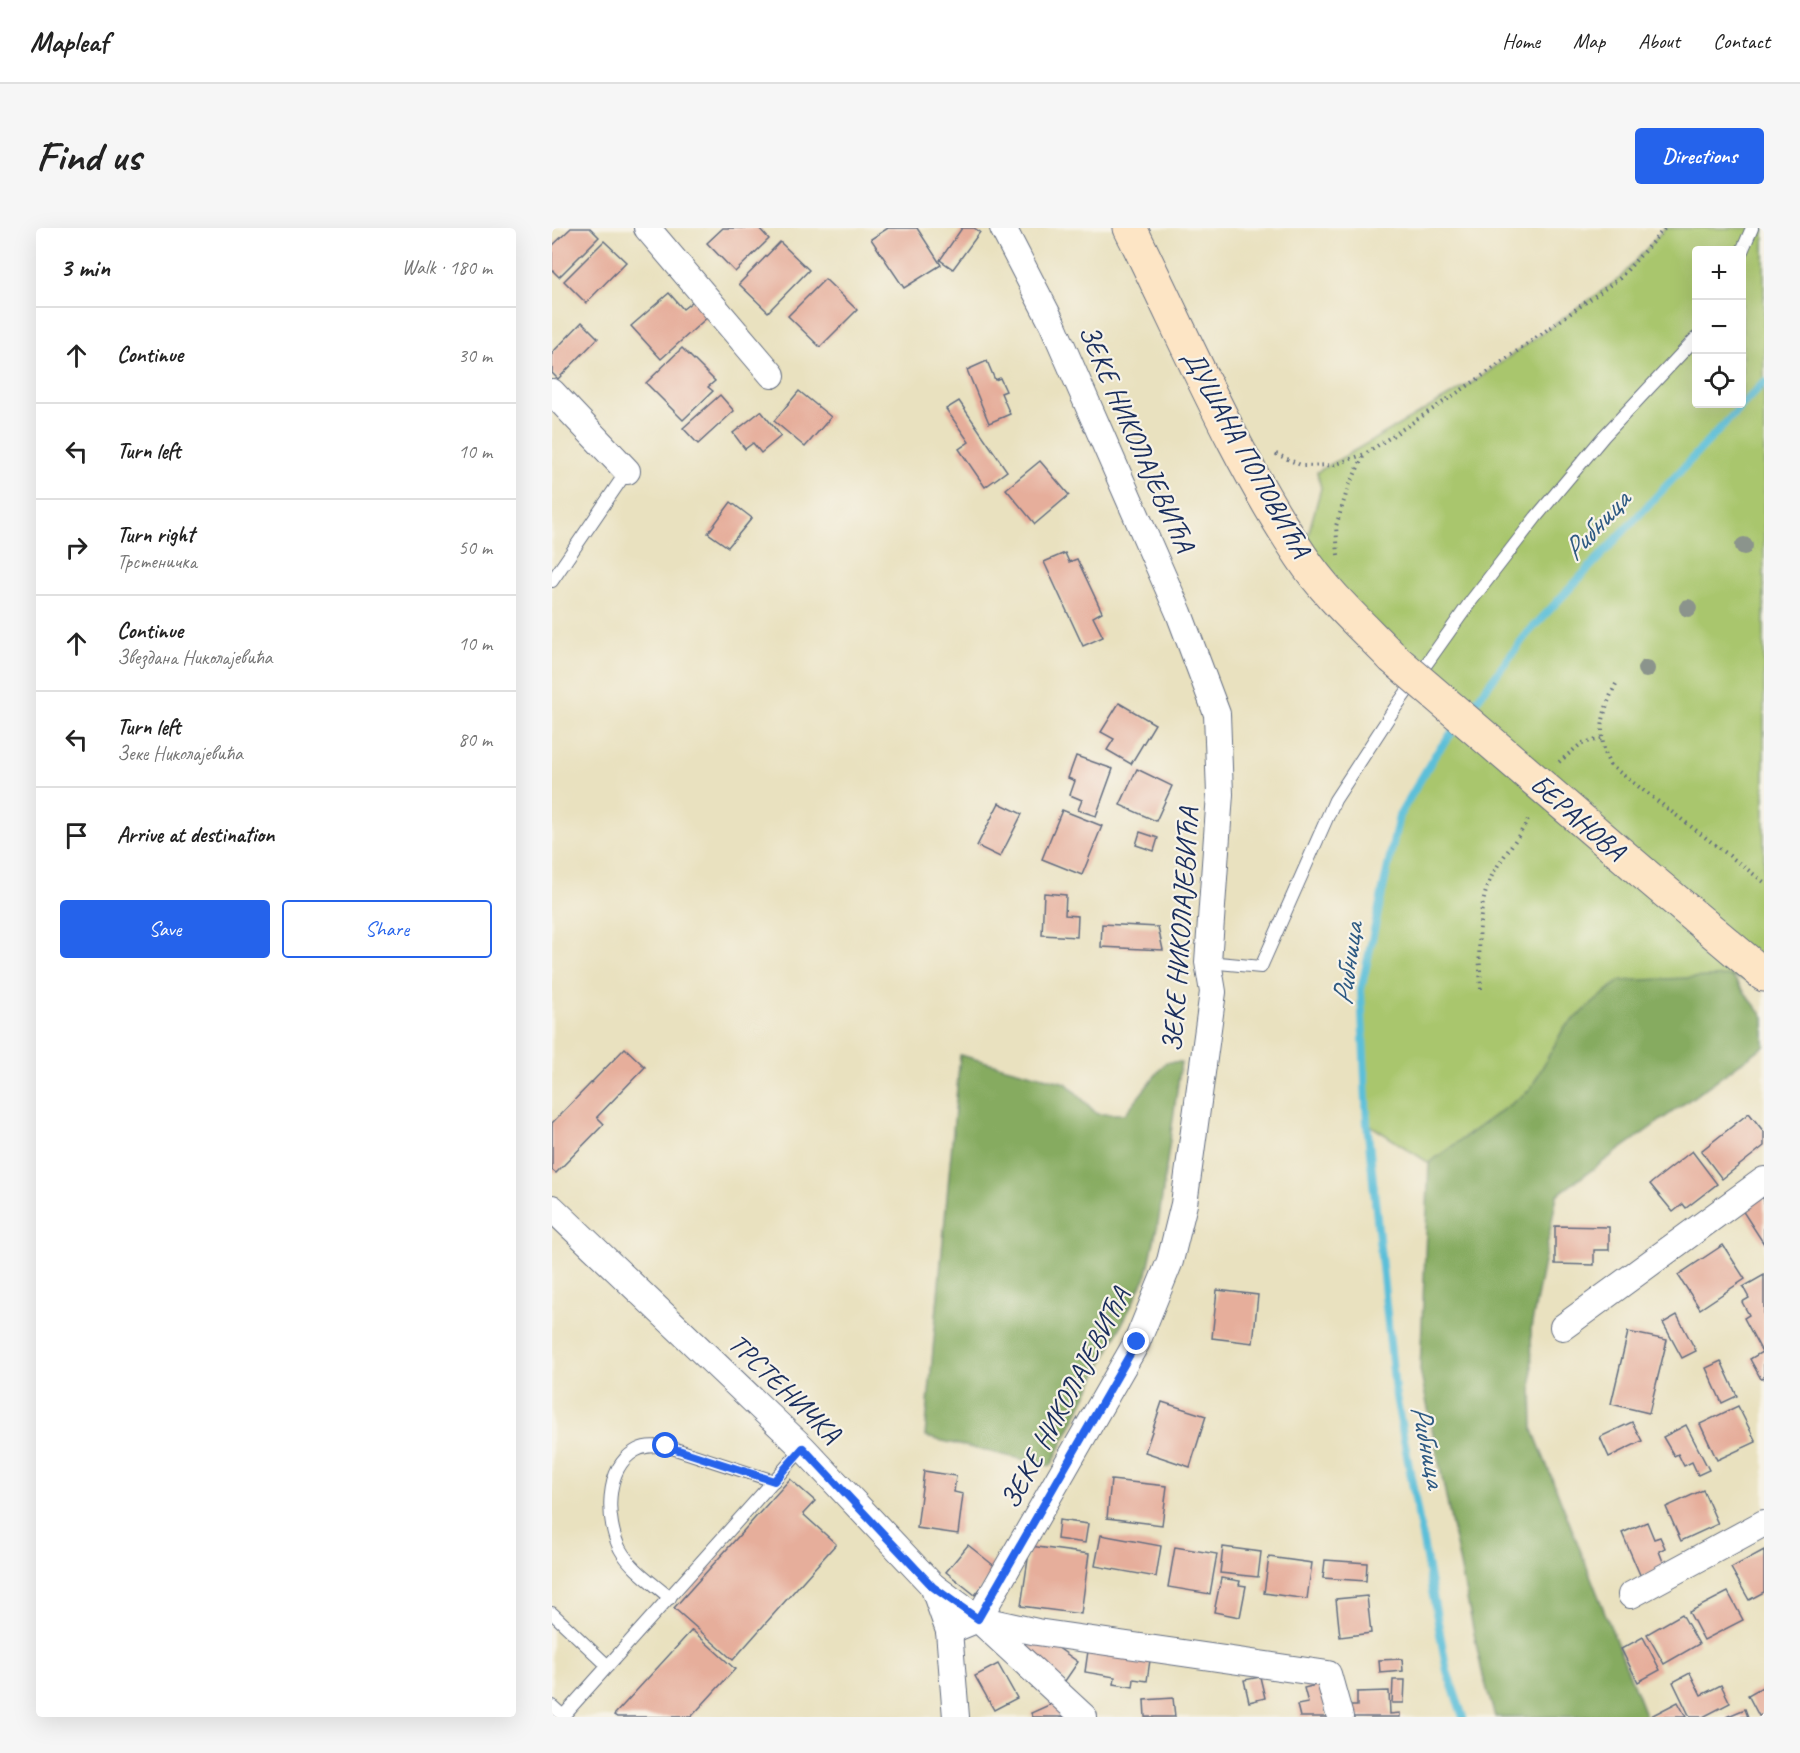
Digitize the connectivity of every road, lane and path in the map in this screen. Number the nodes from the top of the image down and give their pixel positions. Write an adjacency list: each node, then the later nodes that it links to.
1 (647, 228): 8 (street)
2 (1003, 228): 21 (street, ЗЕКЕ НИКОЛАЈЕВИЋА)
3 (1130, 228): 15 (main road, ДУШАНА ПОПОВИЋА)
4 (1665, 228): 11 (path)
5 (1752, 228): 6 (lane)
6 (1744, 246)
7 (1692, 342): 21 (lane)
8 (772, 375)
9 (552, 392): 12 (street)
10 (1267, 451): 11 (path)
11 (1365, 454): 13 (path)
12 (627, 471): 14 (lane)
13 (1339, 560)
14 (552, 581)
15 (1393, 658): 22 (main road, БЕРАНОВА, bridge)
16 (1616, 684): 17 (path)
17 (1602, 739): 18 (path); 20 (path)
18 (1553, 768)
19 (1532, 810): 23 (path)
20 (1764, 882)
21 (1208, 962): 34 (street, ЗЕКЕ НИКОЛАЈЕВИЋА)
22 (1764, 975)
23 (1481, 988)
24 (1764, 1180): 26 (street)
25 (552, 1208): 27 (street, ТРСТЕНИЧКА)
26 (1563, 1327)
27 (803, 1448): 28 (lane); 30 (street, ТРСТЕНИЧКА)
28 (774, 1481): 32 (lane); 32 (lane)
29 (1764, 1523): 31 (street)
30 (933, 1587): 34 (street); 35 (street, ТРСТЕНИЧКА)
31 (1631, 1595)
32 (670, 1598): 36 (lane)
33 (552, 1613): 36 (lane)
34 (978, 1619): 35 (street); 40 (street); 41 (street)
35 (949, 1631): 39 (street)
36 (608, 1666): 38 (lane)
37 (552, 1706): 38 (lane)
38 (564, 1717)
39 (956, 1717)
40 (1084, 1717)
41 (1340, 1717)

